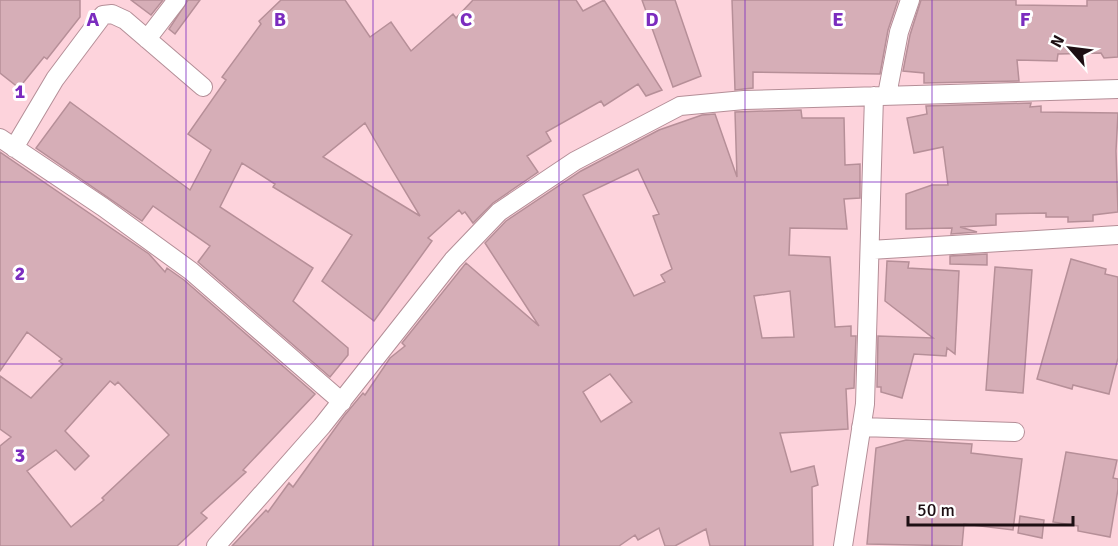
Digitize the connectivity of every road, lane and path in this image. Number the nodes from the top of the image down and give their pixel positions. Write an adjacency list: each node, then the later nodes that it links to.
1 (177, 0): 3 (street)
2 (910, 0): 6 (street)
3 (147, 39): 4 (street); 7 (street)
4 (203, 87)
5 (1118, 89): 6 (street)
6 (880, 96): 9 (street); 10 (street)
7 (7, 143): 10 (street)
8 (1118, 235): 9 (street)
9 (870, 250): 11 (street)
10 (342, 402): 13 (street)
11 (861, 427): 12 (street); 14 (street)
12 (1015, 432)
13 (216, 546)
14 (843, 546)

